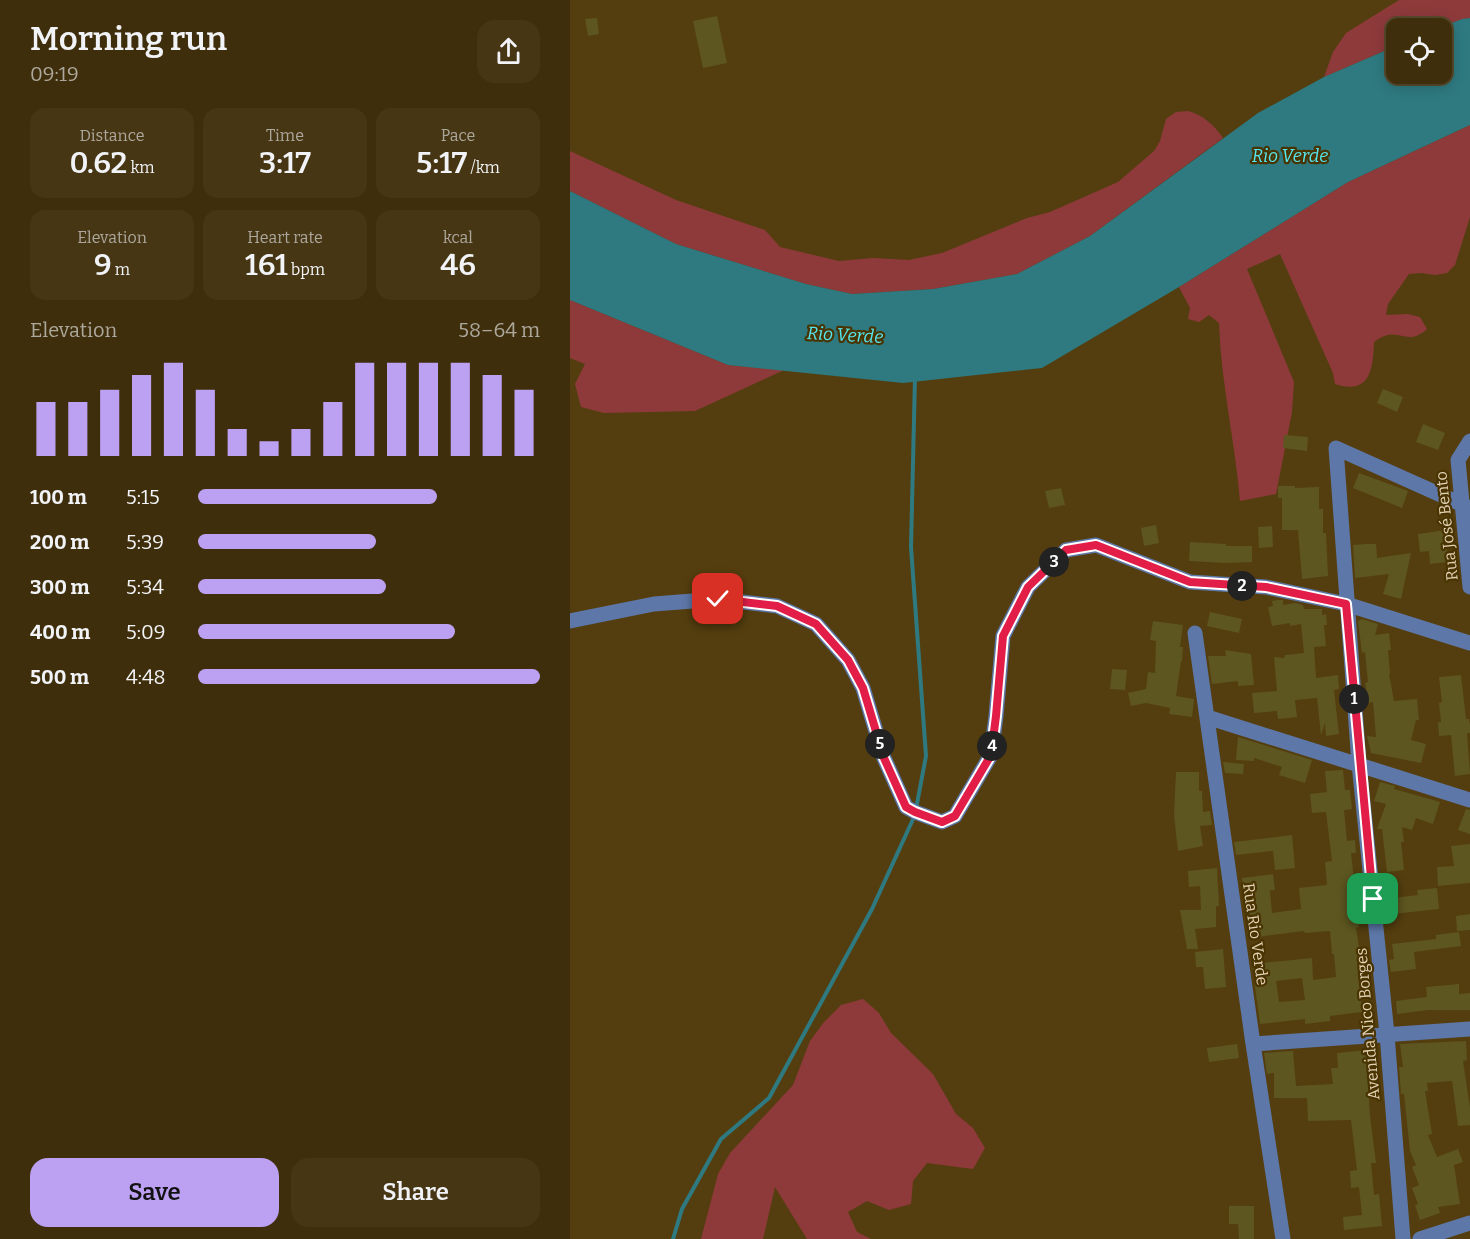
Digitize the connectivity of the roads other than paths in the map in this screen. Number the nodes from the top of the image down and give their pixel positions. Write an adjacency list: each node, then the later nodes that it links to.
1 (1470, 441): 2 (street, Rua José Bento)
2 (1466, 507): 3 (street, Rua José Bento); 4 (street, Avenida Nico Borges)
3 (1470, 587)
4 (1346, 604): 5 (street); 7 (street); 9 (street, Avenida Nico Borges)
5 (570, 621)
6 (1195, 633): 8 (street, Rua Rio Verde)
7 (1470, 643)
8 (1207, 717): 9 (street); 13 (street, Rua Rio Verde)
9 (1359, 764): 10 (street); 12 (street, Avenida Nico Borges)
10 (1470, 800)
11 (1470, 1029): 12 (street)
12 (1387, 1034): 13 (street); 16 (street, Avenida Nico Borges)
13 (1253, 1044): 15 (street, Rua Rio Verde)
14 (1470, 1223): 17 (street)
15 (1283, 1239)
16 (1403, 1239)
17 (1420, 1239)

